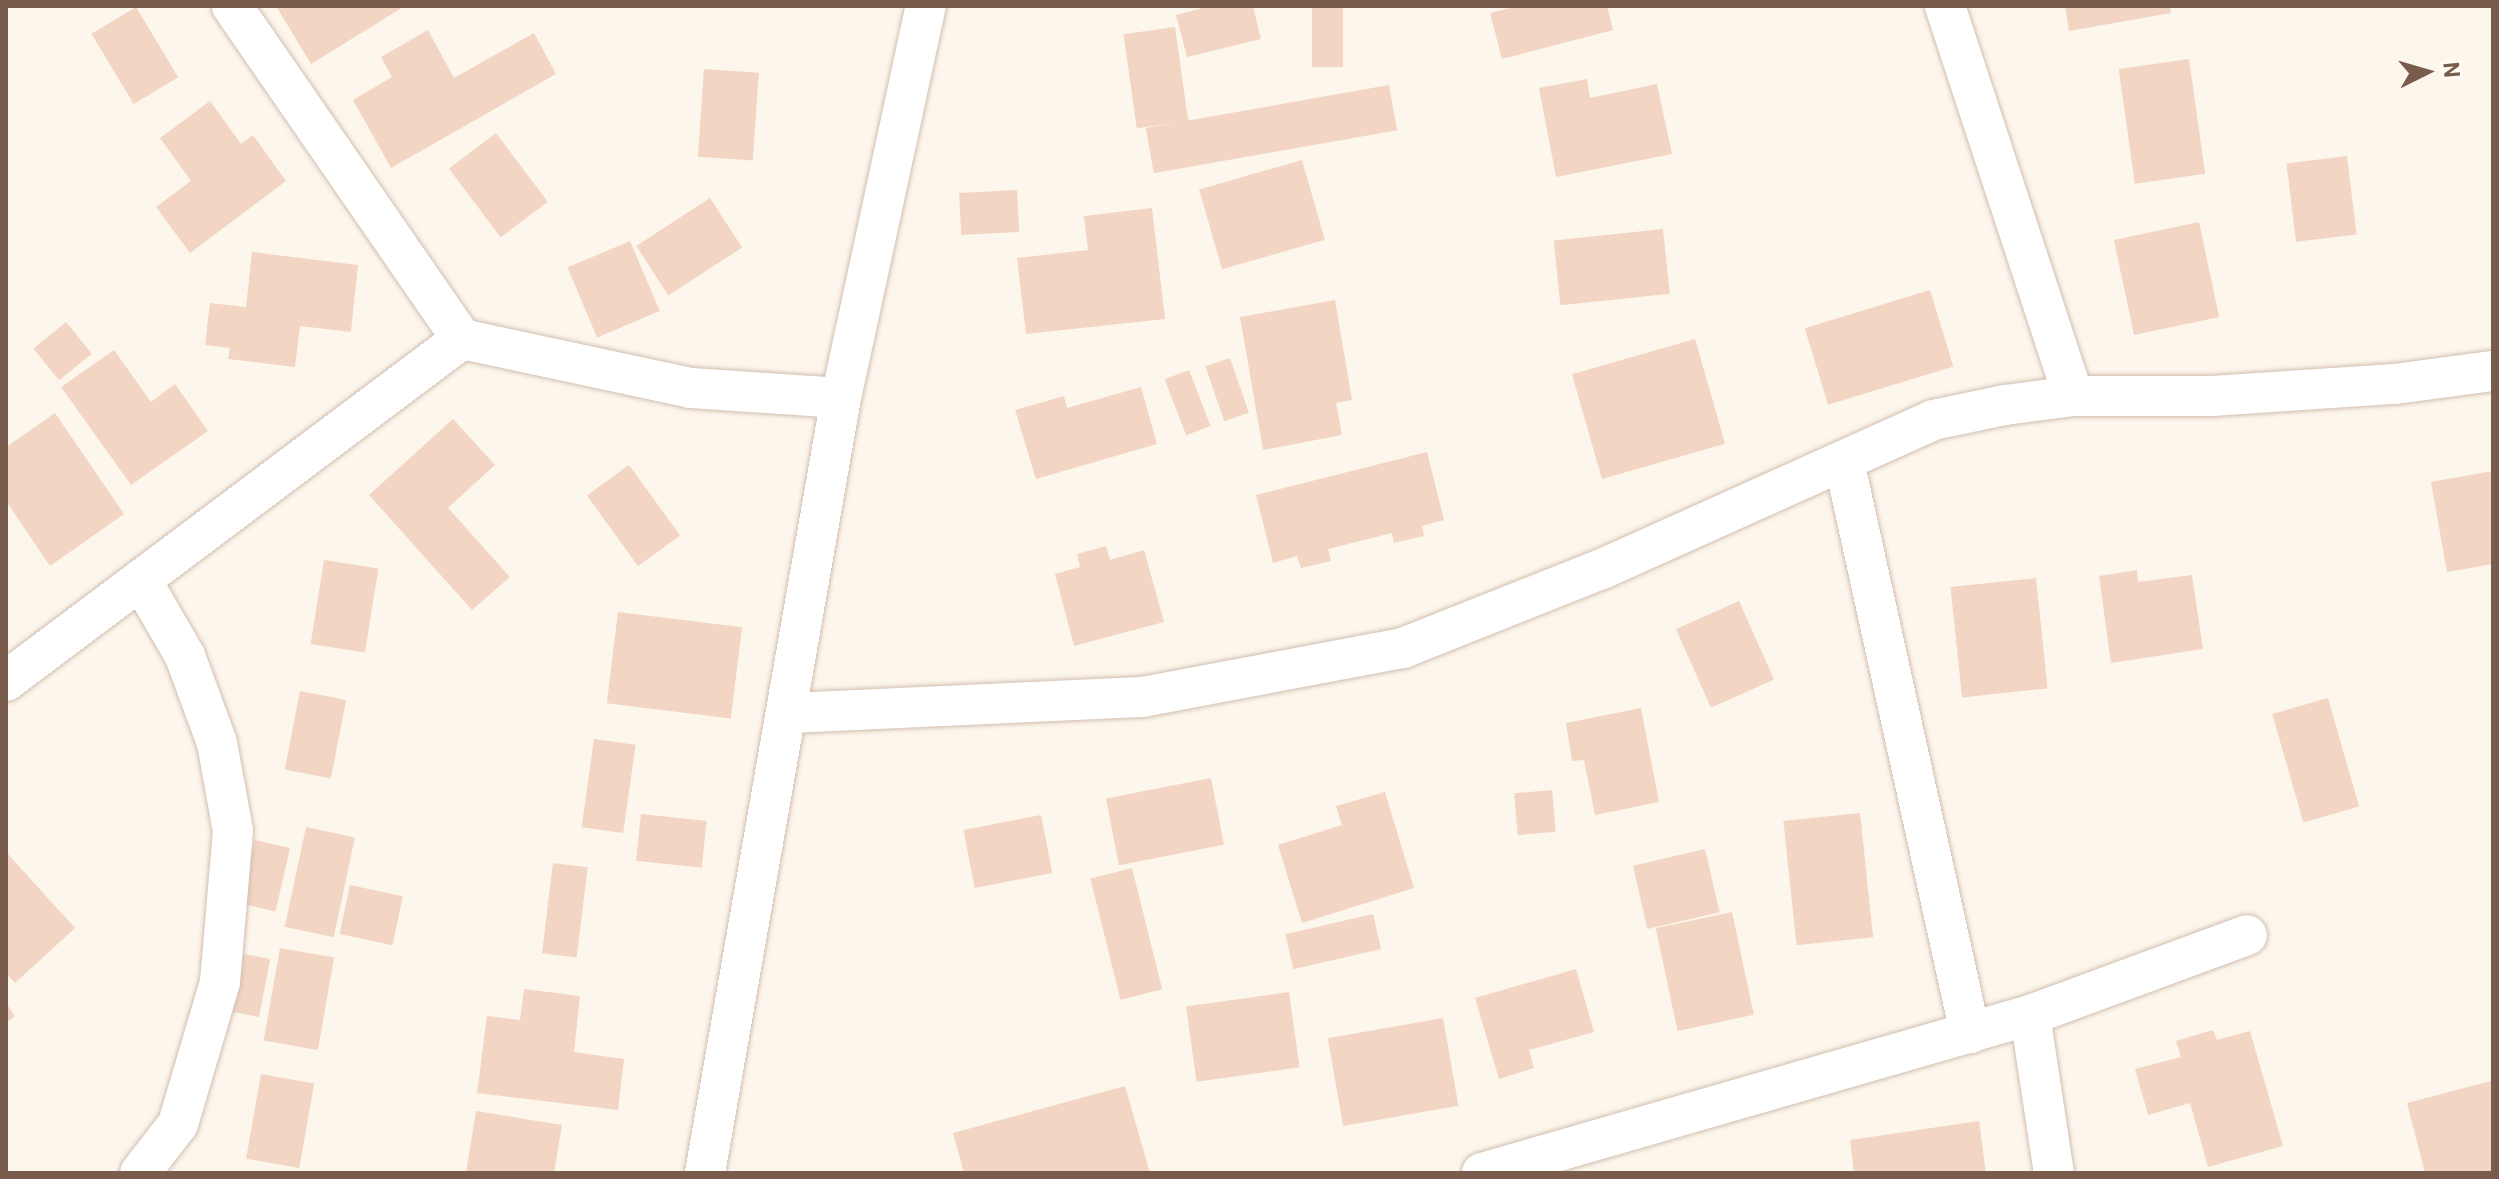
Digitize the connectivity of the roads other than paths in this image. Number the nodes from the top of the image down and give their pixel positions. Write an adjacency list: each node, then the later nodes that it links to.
1 (232, 6): 4 (street)
2 (926, 6): 7 (street)
3 (1945, 6): 6 (street)
4 (462, 339): 7 (street); 9 (street)
5 (2493, 371): 6 (street)
6 (2073, 396): 8 (street)
7 (841, 398): 11 (street)
8 (1844, 461): 11 (street); 14 (street)
9 (141, 580): 10 (street); 15 (street)
10 (6, 681)
11 (788, 713): 16 (street)
12 (2247, 935): 13 (street)
13 (2030, 1015): 14 (street); 18 (street)
14 (1970, 1033): 17 (street)
15 (140, 1173)
16 (705, 1173)
17 (1482, 1173)
18 (2054, 1173)

